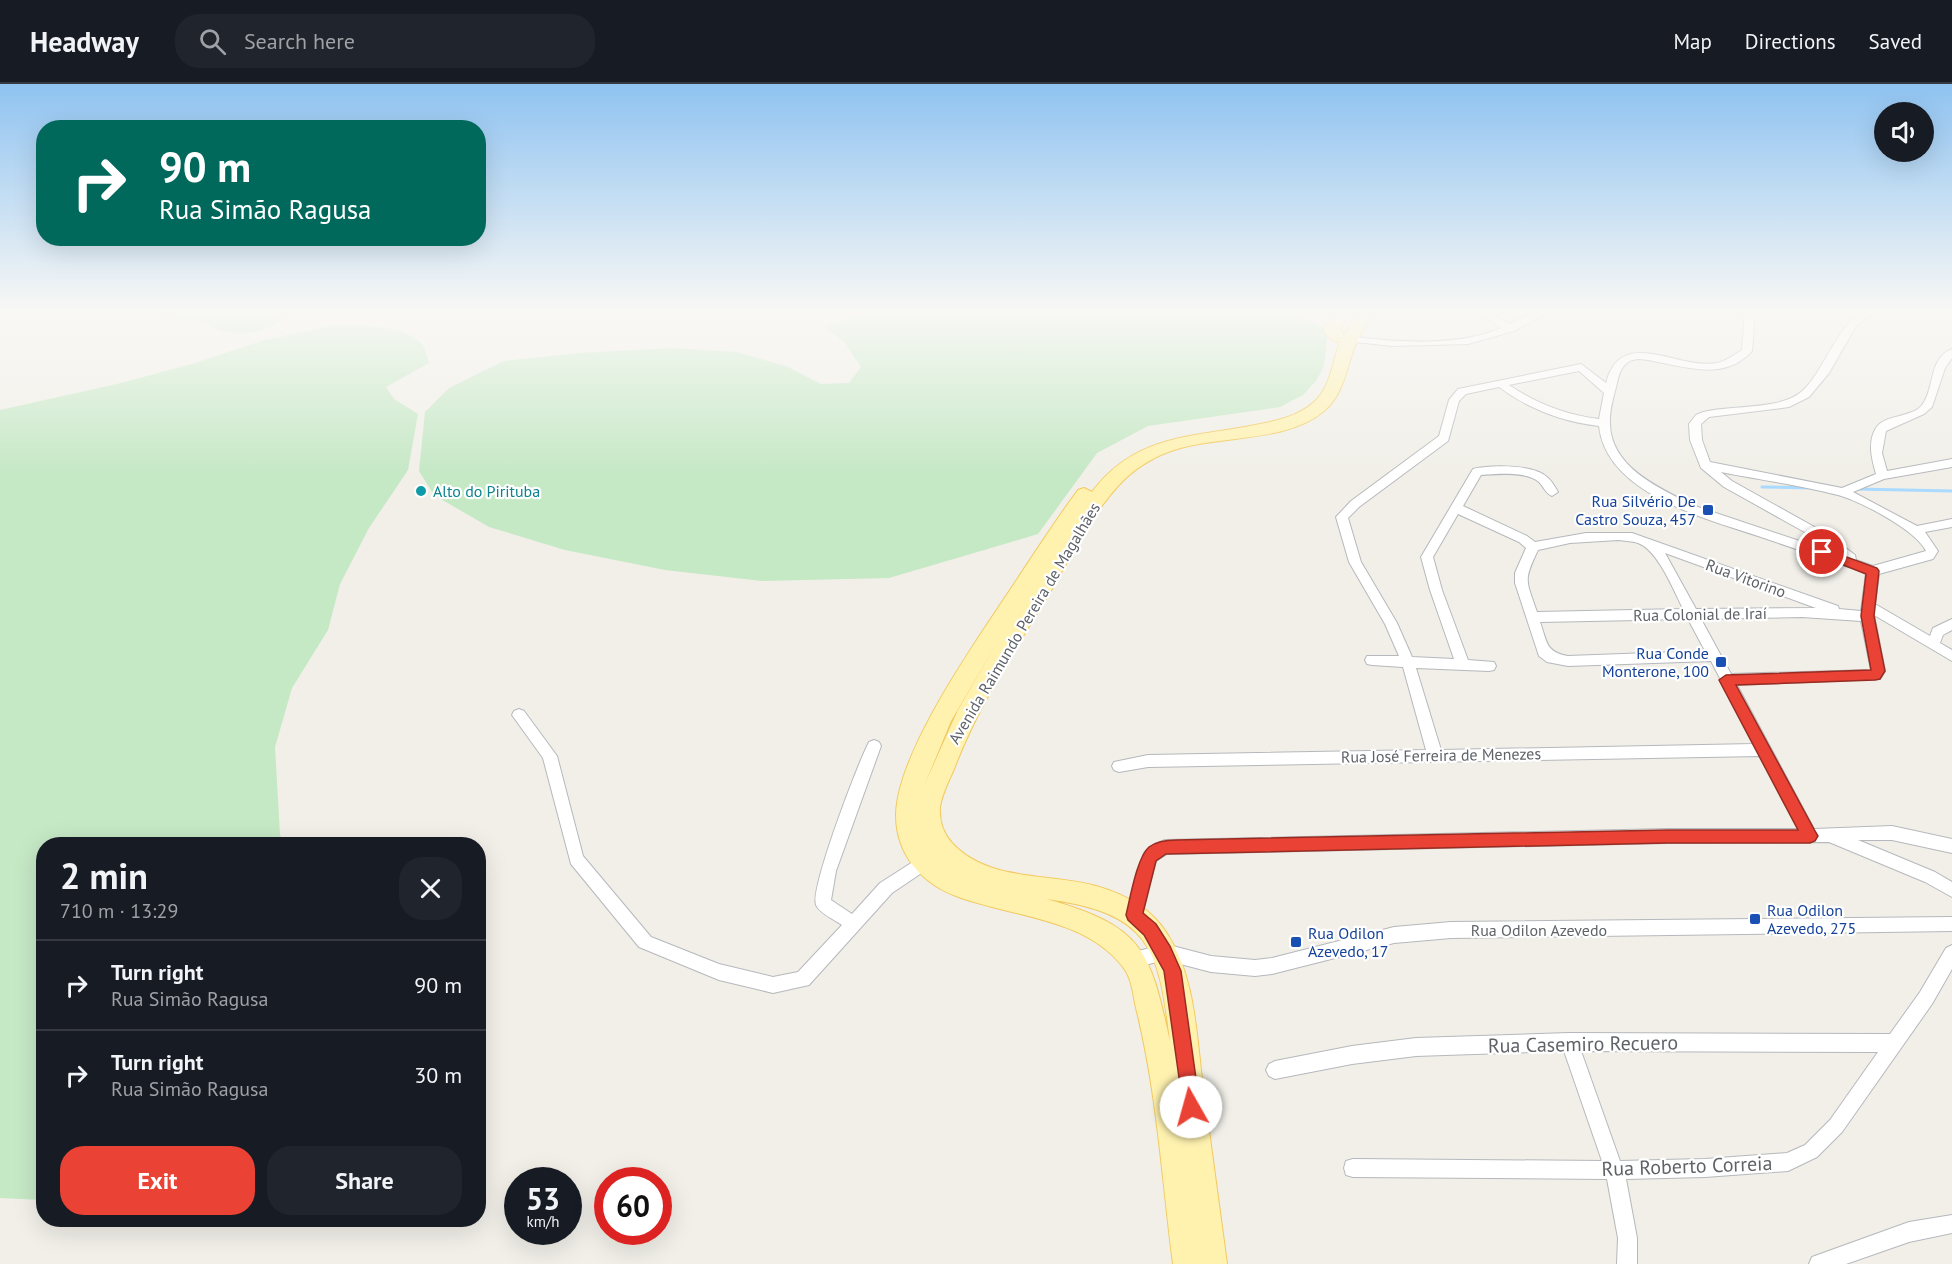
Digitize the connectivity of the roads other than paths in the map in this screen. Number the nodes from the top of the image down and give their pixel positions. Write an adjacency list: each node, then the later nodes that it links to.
1 (1330, 366): 43 (main road, Avenida Raimundo Pereira de Magalhães)
2 (1337, 366): 46 (main road, Avenida Raimundo Pereira de Magalhães)
3 (1617, 366): 9 (street)
4 (1692, 366): 5 (street)
5 (1717, 366)
6 (1827, 366): 12 (street)
7 (1940, 366): 13 (street)
8 (1500, 383): 9 (street); 10 (street); 31 (street)
9 (1610, 392): 10 (street)
10 (1604, 423): 21 (street)
11 (1952, 463): 13 (street)
12 (1705, 465): 15 (street); 21 (street)
13 (1882, 476): 15 (street)
14 (1552, 492): 16 (street)
15 (1843, 492): 18 (street)
16 (1456, 508): 20 (street); 32 (street)
17 (1952, 523): 18 (street)
18 (1916, 530): 21 (street)
19 (1648, 542): 20 (street, Rua Vitorino); 23 (street, Rua Vitorino); 24 (street)
20 (1533, 547): 25 (street)
21 (1868, 569): 22 (street)
22 (1867, 611): 23 (street, Rua Colonial de Iraí); 27 (street); 34 (street)
23 (1844, 613): 24 (street, Rua Colonial de Iraí)
24 (1691, 615): 25 (street, Rua Colonial de Iraí); 28 (street)
25 (1532, 617): 28 (street)
26 (1952, 624): 27 (street)
27 (1933, 644): 29 (street)
28 (1713, 656): 34 (street)
29 (1952, 656)
30 (1372, 660): 31 (street)
31 (1408, 662): 32 (street); 38 (street)
32 (1463, 664): 33 (street)
33 (1489, 666)
34 (1726, 680): 37 (street)
35 (519, 715): 47 (street)
36 (874, 746): 47 (street)
37 (1764, 750): 38 (street, Rua José Ferreira de Menezes); 41 (street)
38 (1435, 755): 39 (street, Rua José Ferreira de Menezes)
39 (1119, 766)
40 (1830, 835): 41 (street); 42 (street); 44 (street)
41 (1810, 836): 46 (street)
42 (1952, 846)
43 (924, 863): 45 (main road, Avenida Raimundo Pereira de Magalhães); 47 (street)
44 (1952, 890)
45 (1047, 912): 46 (main road); 51 (main road, Avenida Raimundo Pereira de Magalhães)
46 (1134, 915): 49 (main road, Avenida Raimundo Pereira de Magalhães)
47 (853, 924)
48 (1952, 924): 49 (street, Rua Odilon Azevedo)
49 (1165, 952): 51 (street, Rua Odilon Azevedo); 59 (main road, Avenida Raimundo Pereira de Magalhães)
50 (1952, 953): 53 (street, Rua Roberto Correia)
51 (1133, 960): 58 (main road, Avenida Raimundo Pereira de Magalhães)
52 (1569, 1042): 53 (street, Rua Casemiro Recuero); 54 (street, Rua Casemiro Recuero); 56 (street)
53 (1893, 1043): 56 (street, Rua Roberto Correia)
54 (1275, 1070)
55 (1353, 1168): 56 (street, Rua Roberto Correia)
56 (1612, 1170): 60 (street)
57 (1952, 1224): 61 (street)
58 (1188, 1264)
59 (1212, 1264)
60 (1627, 1264)
61 (1819, 1264)

